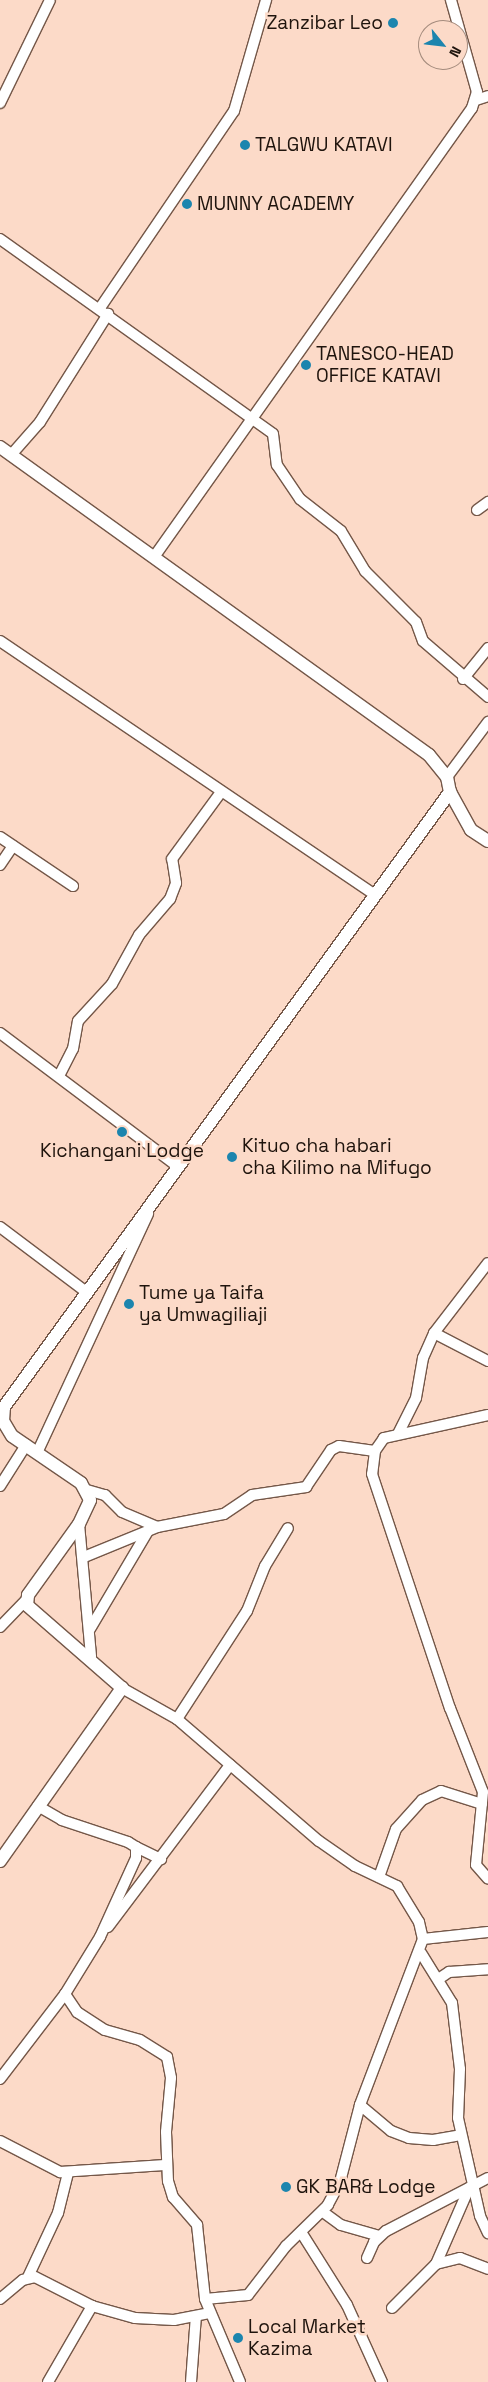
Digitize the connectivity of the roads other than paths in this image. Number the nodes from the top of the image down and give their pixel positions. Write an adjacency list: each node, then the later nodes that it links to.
1 (50, 0): 6 (street)
2 (266, 0): 8 (street)
3 (451, 0): 5 (street)
4 (488, 96): 5 (street)
5 (476, 100): 9 (street)
6 (0, 102)
7 (0, 239): 8 (street)
8 (104, 311): 9 (street); 11 (street)
9 (254, 417): 14 (street); 17 (street)
10 (0, 447): 11 (street)
11 (11, 455): 14 (street)
12 (488, 502): 13 (street)
13 (477, 510)
14 (154, 557): 20 (street)
15 (0, 642): 21 (street)
16 (488, 648): 17 (street)
17 (463, 679): 18 (street)
18 (488, 697)
19 (488, 722): 20 (street)
20 (447, 777): 22 (street)
21 (221, 792): 28 (street); 30 (street)
22 (450, 792): 24 (street); 28 (street)
23 (0, 837): 25 (street)
24 (488, 841)
25 (12, 846): 26 (street); 27 (street)
26 (0, 866)
27 (73, 886)
28 (374, 894): 31 (street)
29 (0, 1033): 30 (street)
30 (59, 1076): 31 (street)
31 (178, 1166): 32 (street)
32 (159, 1188): 35 (street); 41 (street)
33 (0, 1227): 35 (street)
34 (488, 1263): 36 (street)
35 (85, 1291): 39 (street)
36 (434, 1333): 37 (street); 40 (street)
37 (488, 1361)
38 (488, 1416): 40 (street)
39 (1, 1420): 41 (street)
40 (398, 1434): 42 (street)
41 (31, 1449): 43 (street); 44 (street)
42 (375, 1451): 47 (street); 56 (street)
43 (0, 1486)
44 (87, 1490): 45 (street); 47 (street)
45 (79, 1524): 48 (street); 49 (street)
46 (288, 1528): 54 (street)
47 (152, 1529): 48 (street); 51 (street)
48 (84, 1557): 51 (street)
49 (26, 1600): 50 (street); 52 (street)
50 (0, 1627)
51 (90, 1630): 52 (street)
52 (91, 1656): 53 (street)
53 (122, 1688): 54 (street); 58 (street)
54 (177, 1719): 55 (street)
55 (230, 1765): 60 (street); 62 (street)
56 (486, 1791): 57 (street)
57 (482, 1804): 62 (street); 63 (street)
58 (38, 1806): 59 (street); 61 (street)
59 (136, 1847): 60 (street); 65 (street)
60 (161, 1859): 65 (street)
61 (0, 1861)
62 (379, 1878): 66 (street)
63 (488, 1879)
64 (488, 1932): 66 (street)
65 (100, 1937): 70 (street)
66 (423, 1939): 67 (street)
67 (421, 1953): 69 (street); 72 (street)
68 (488, 1969): 69 (street)
69 (440, 1978): 75 (street)
70 (65, 1994): 71 (street); 77 (street)
71 (0, 2079)
72 (360, 2105): 73 (street); 74 (street)
73 (376, 2120): 74 (street); 75 (street)
74 (355, 2124): 81 (street)
75 (461, 2135): 80 (street)
76 (0, 2141): 78 (street)
77 (165, 2165): 78 (street); 90 (street)
78 (68, 2173): 88 (street)
79 (488, 2178): 80 (street)
80 (471, 2187): 83 (street); 84 (street); 86 (street)
81 (323, 2212): 82 (street); 84 (street)
82 (301, 2232): 90 (street); 98 (street)
83 (488, 2234)
84 (379, 2236): 85 (street)
85 (367, 2258)
86 (436, 2264): 87 (street); 92 (street)
87 (488, 2269)
88 (28, 2277): 89 (street); 91 (street)
89 (0, 2299)
90 (204, 2299): 93 (street)
91 (92, 2306): 94 (street); 95 (street)
92 (392, 2308)
93 (210, 2313): 94 (street); 97 (street)
94 (196, 2316): 96 (street)
95 (48, 2382)
96 (191, 2382)
97 (240, 2382)
98 (382, 2382)

